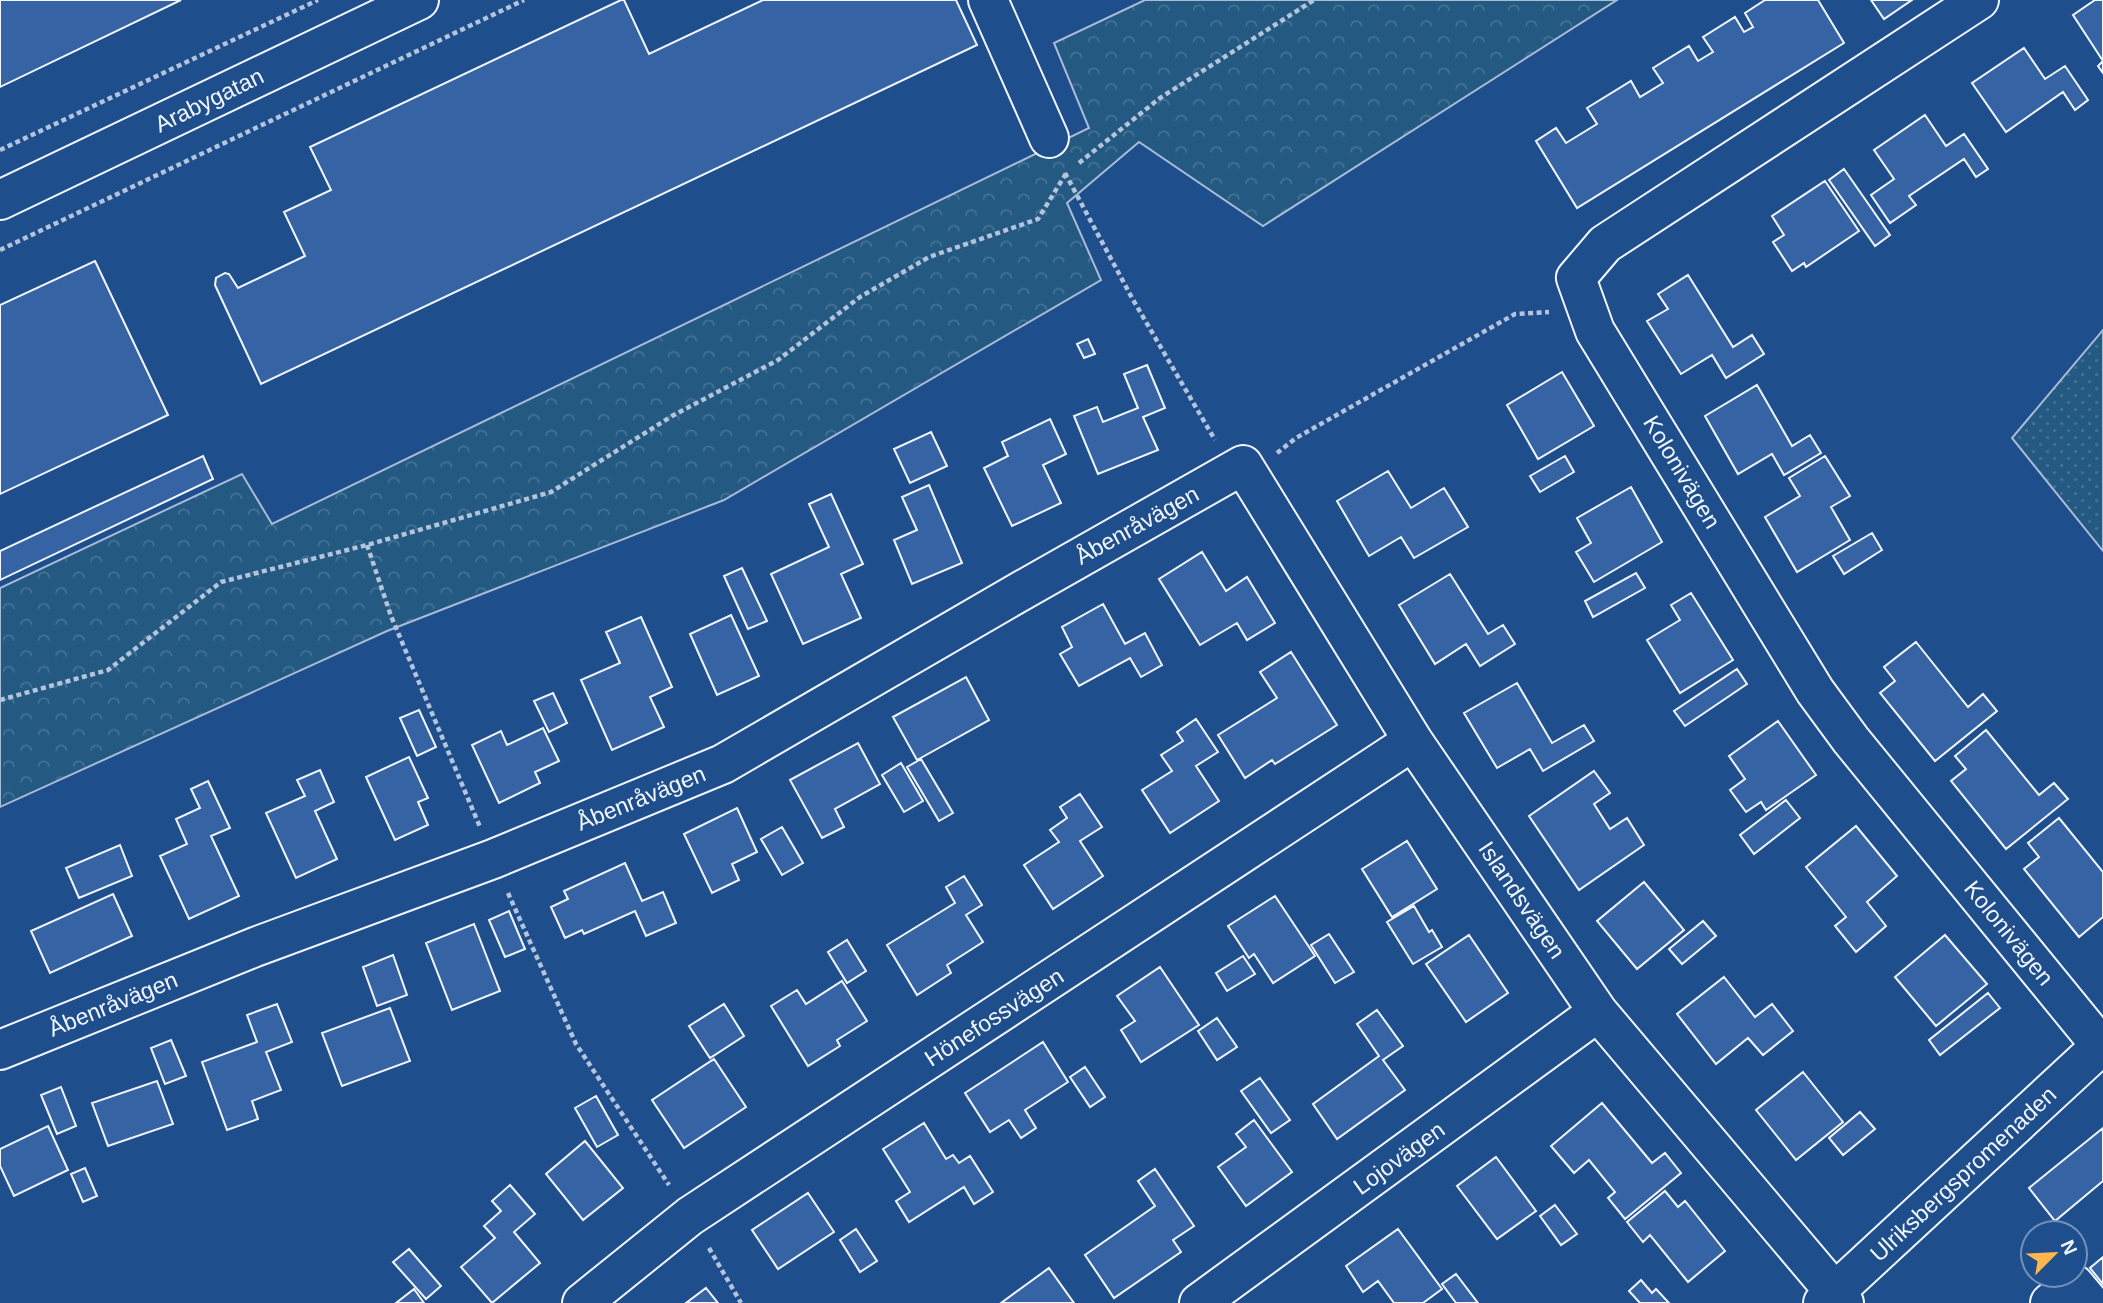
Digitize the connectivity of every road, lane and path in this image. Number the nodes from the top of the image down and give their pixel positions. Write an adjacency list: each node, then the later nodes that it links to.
1 (318, 0): 8 (path)
2 (419, 0): 10 (street, Arabygatan)
3 (524, 0): 11 (path)
4 (988, 0): 7 (street)
5 (1314, 0): 9 (path)
6 (1979, 0): 12 (street, Kolonivägen)
7 (1049, 138): 9 (path)
8 (0, 150)
9 (1066, 173): 13 (path); 14 (path)
10 (0, 200)
11 (0, 250)
12 (1595, 331): 13 (path); 19 (street, Kolonivägen)
13 (1242, 470): 16 (street, Islandsvägen); 17 (street, Åbenråvägen)
14 (367, 545): 15 (path); 17 (path)
15 (0, 700)
16 (1413, 741): 18 (street, Islandsvägen); 21 (street, Hönefossvägen)
17 (493, 859): 20 (street, Åbenråvägen); 21 (path)
18 (1598, 1013): 22 (street, Islandsvägen); 25 (street, Lojovägen)
19 (2102, 1045): 22 (street, Ulriksbergspromenaden)
20 (0, 1050)
21 (690, 1216): 23 (street, Hönefossvägen); 24 (path)
22 (1834, 1299)
23 (582, 1303)
24 (741, 1303)
25 (1199, 1303)
26 (2050, 1303): 27 (street)
27 (2090, 1303)

